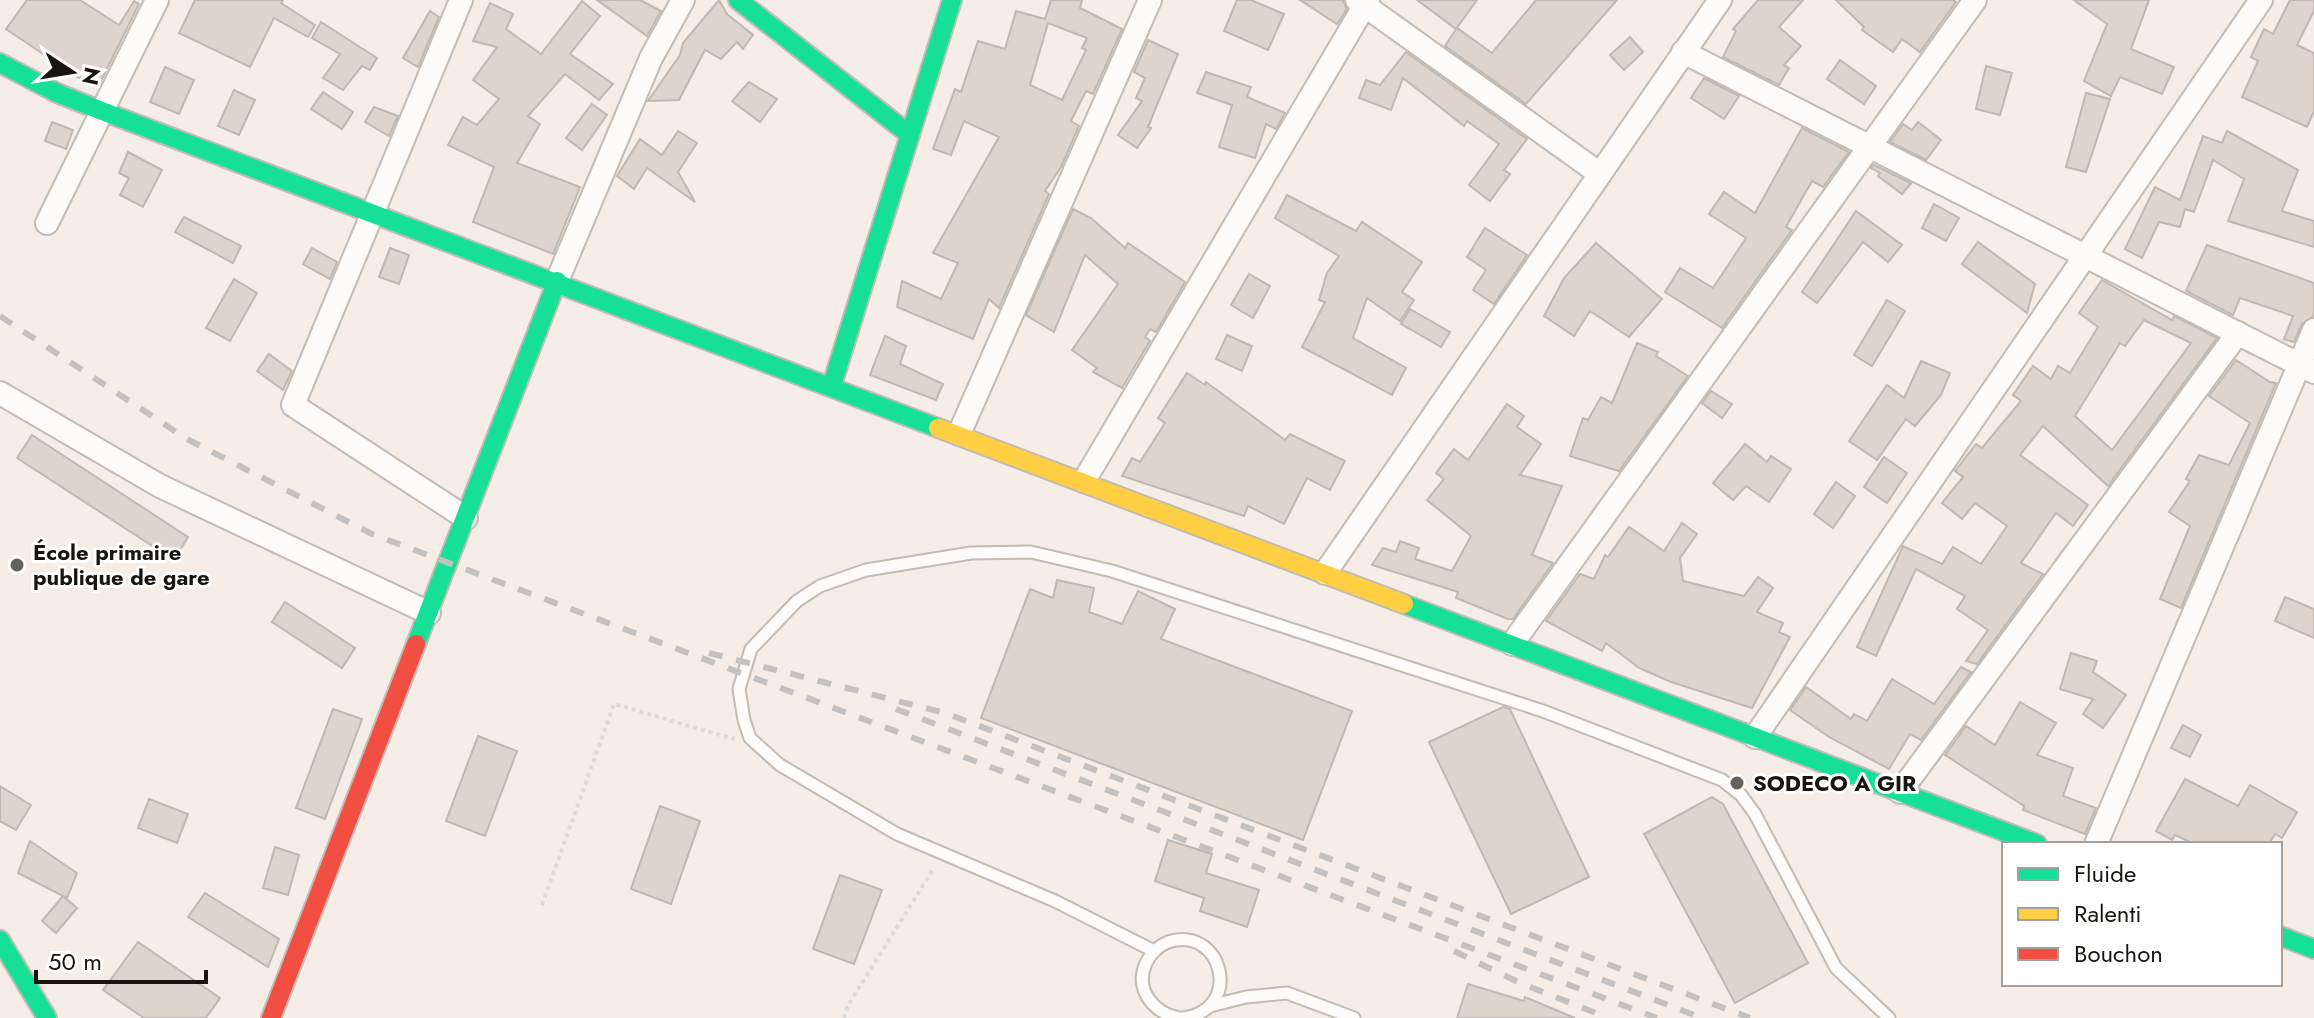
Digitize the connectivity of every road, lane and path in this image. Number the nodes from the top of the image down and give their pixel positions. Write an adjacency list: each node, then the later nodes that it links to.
1 (157, 0): 13 (street)
2 (461, 0): 17 (street)
3 (683, 0): 20 (street)
4 (738, 0): 14 (street)
5 (952, 0): 14 (street)
6 (1150, 0): 26 (street)
7 (1720, 0): 11 (street)
8 (1975, 0): 15 (street)
9 (2261, 0): 19 (street)
10 (1363, 2): 16 (street); 27 (street)
11 (1683, 52): 15 (street); 16 (street)
12 (0, 63): 13 (street)
13 (102, 111): 17 (street); 18 (street)
14 (910, 135): 24 (street)
15 (1870, 147): 19 (street); 31 (street)
16 (1600, 174): 29 (street)
17 (373, 214): 20 (street); 28 (street)
18 (47, 223)
19 (2086, 256): 22 (street); 32 (street)
20 (557, 281): 24 (street); 28 (street)
21 (2314, 330): 23 (street)
22 (2238, 333): 23 (street); 34 (street)
23 (2307, 368): 36 (street)
24 (832, 385): 26 (street)
25 (0, 393): 30 (street)
26 (959, 434): 27 (street)
27 (1084, 481): 29 (street)
28 (466, 518): 30 (street)
29 (1325, 573): 31 (street)
30 (429, 613): 46 (street)
31 (1512, 644): 32 (street)
32 (1755, 737): 34 (street)
33 (750, 738): 37 (lane); 38 (path); 50 (lane)
34 (1900, 792): 35 (street)
35 (2032, 842)
36 (2097, 842)
37 (942, 855): 42 (lane); 47 (path)
38 (542, 905)
39 (2282, 937): 41 (street)
40 (0, 940): 45 (street)
41 (2314, 949)
42 (1154, 951): 43 (lane); 44 (lane)
43 (1210, 1006): 48 (lane); 49 (lane)
44 (1153, 1012): 48 (lane)
45 (47, 1018)
46 (271, 1018)
47 (844, 1018)
48 (1180, 1018)
49 (1354, 1018)
50 (1889, 1018)

